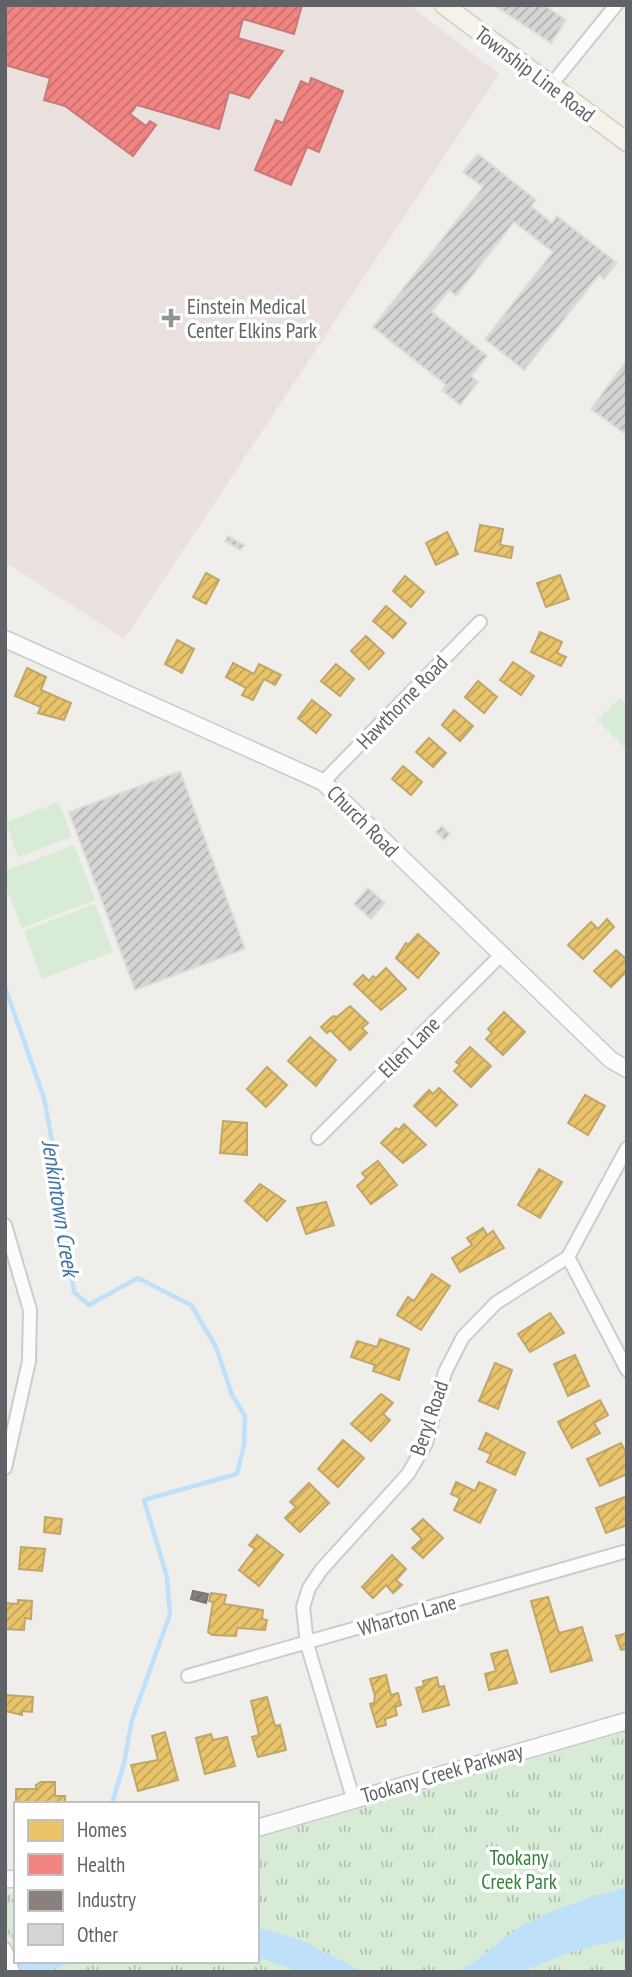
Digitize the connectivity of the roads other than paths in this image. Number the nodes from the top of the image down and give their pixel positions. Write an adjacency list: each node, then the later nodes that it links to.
1 (444, 5): 3 (main road, Township Line Road)
2 (616, 5): 3 (street)
3 (551, 85): 4 (main road, Township Line Road)
4 (627, 142)
5 (480, 622): 7 (street, Hawthorne Road)
6 (5, 639): 7 (street, Church Road)
7 (323, 782): 8 (street, Church Road)
8 (500, 956): 9 (street, Church Road); 10 (street, Ellen Lane)
9 (627, 1069)
10 (318, 1138)
11 (627, 1148): 13 (street, Beryl Road)
12 (5, 1225): 15 (street)
13 (568, 1257): 14 (street); 17 (street, Beryl Road)
14 (627, 1370)
15 (5, 1468)
16 (627, 1552): 17 (street, Wharton Lane)
17 (307, 1644): 18 (street, Wharton Lane); 20 (street, Beryl Road)
18 (188, 1676)
19 (627, 1721): 20 (street, Tookany Creek Parkway)
20 (353, 1798): 21 (street, Tookany Creek Parkway)
21 (259, 1827)
22 (5, 1950): 23 (street)
23 (13, 1972)

